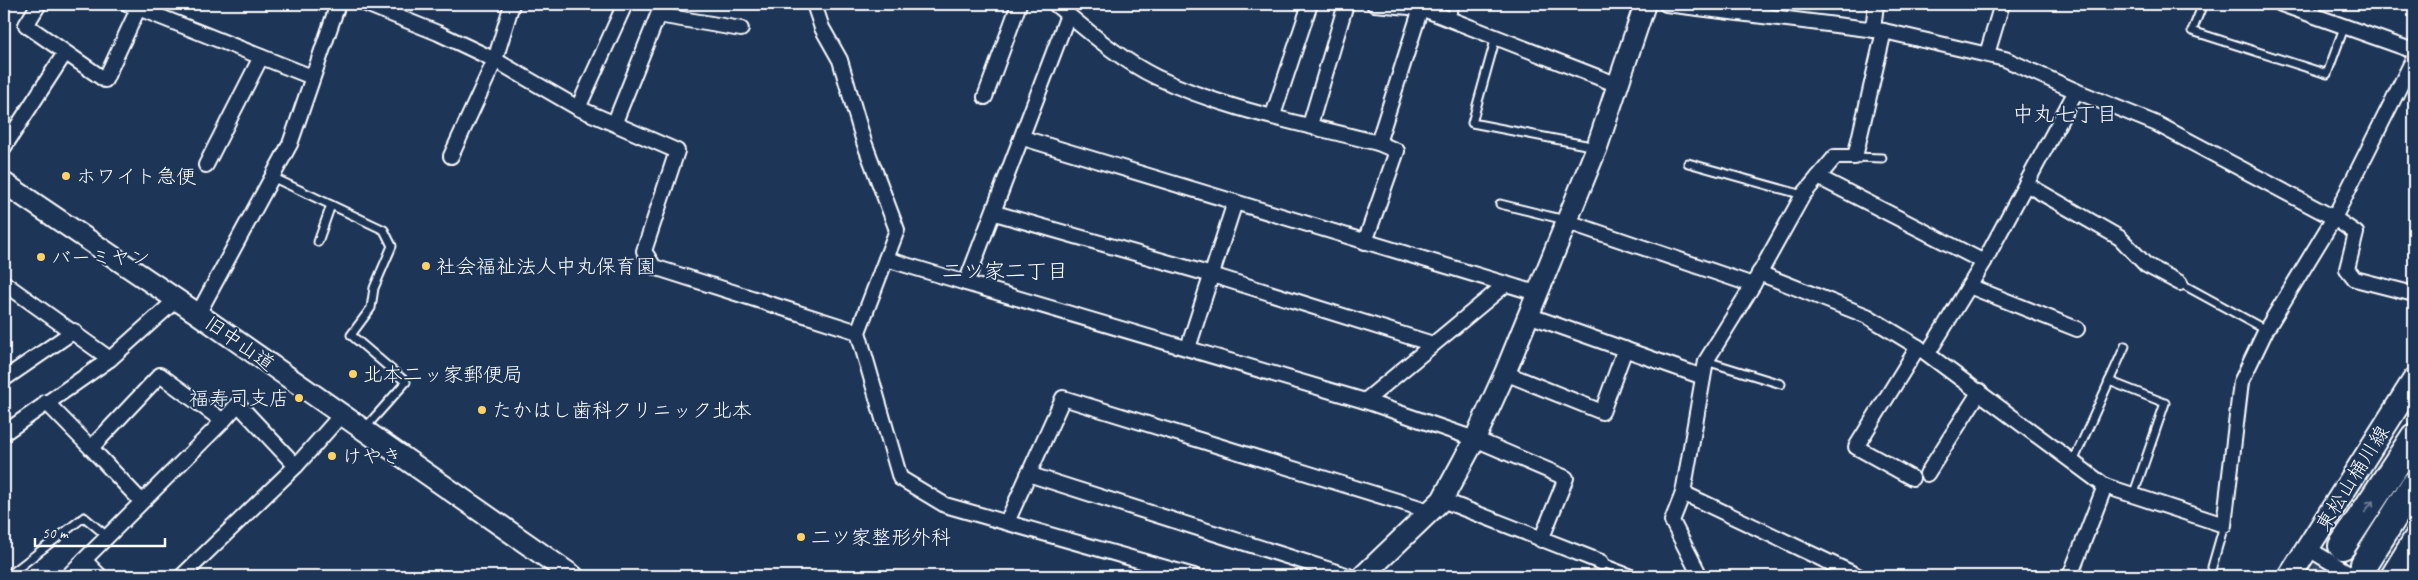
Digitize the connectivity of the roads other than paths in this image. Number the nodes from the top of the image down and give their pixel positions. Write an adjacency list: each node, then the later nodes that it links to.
1 (39, 4): 27 (street)
2 (338, 4): 33 (street)
3 (366, 4): 32 (street)
4 (512, 4): 32 (street)
5 (625, 4): 37 (street)
6 (814, 4): 63 (street)
7 (1019, 4): 36 (street)
8 (1055, 4): 21 (street)
9 (1310, 4): 38 (street)
10 (1346, 4): 40 (street)
11 (1374, 4): 20 (street)
12 (1454, 4): 22 (lane)
13 (1644, 4): 34 (main road)
14 (1666, 4): 25 (street)
15 (1876, 4): 25 (street)
16 (2002, 4): 29 (street)
17 (2202, 4): 23 (lane)
18 (2282, 4): 23 (street)
19 (133, 6): 27 (street); 30 (street)
20 (1414, 6): 22 (street); 42 (street)
21 (1068, 15): 38 (street); 41 (street)
22 (1450, 20): 26 (street)
23 (2345, 25): 28 (street)
24 (740, 30): 39 (street)
25 (1878, 31): 29 (street); 46 (street)
26 (1496, 37): 34 (street); 44 (lane)
27 (66, 52): 43 (street)
28 (2414, 52)
29 (1987, 54): 35 (street)
30 (261, 57): 33 (street); 49 (street)
31 (2414, 58): 59 (street)
32 (495, 60): 37 (street); 45 (street)
33 (312, 78): 50 (street)
34 (1618, 85): 44 (main road)
35 (2076, 91): 53 (street); 59 (street)
36 (985, 97)
37 (578, 108): 39 (street)
38 (1273, 115): 40 (street)
39 (615, 122): 80 (street)
40 (1310, 125): 42 (street)
41 (1023, 138): 55 (street); 58 (street)
42 (1378, 143): 62 (street)
43 (4, 147)
44 (1597, 147): 60 (main road)
45 (450, 156)
46 (1855, 158): 47 (lane); 51 (street)
47 (1882, 158)
48 (1688, 163): 54 (lane)
49 (206, 165)
50 (272, 177): 57 (lane); 75 (street)
51 (1818, 177): 54 (street); 64 (street)
52 (4, 183): 74 (main road, 旧中山道)
53 (2026, 184): 64 (street); 68 (street)
54 (1803, 195): 66 (street)
55 (1235, 202): 62 (street); 65 (street)
56 (1500, 204): 60 (lane)
57 (331, 205): 61 (lane); 99 (lane)
58 (995, 213): 65 (street); 67 (street)
59 (2334, 218): 73 (street); 78 (street)
60 (1566, 221): 66 (street); 72 (main road)
61 (318, 242)
62 (1365, 242): 69 (street)
63 (886, 258): 67 (street); 80 (street)
64 (1984, 262): 70 (street)
65 (1212, 275): 81 (street); 83 (street)
66 (1756, 279): 85 (street); 87 (street)
67 (966, 283): 83 (street)
68 (2180, 283): 78 (lane)
69 (1506, 284): 72 (street); 81 (street)
70 (1969, 286): 77 (street); 85 (street)
71 (7, 289): 79 (street)
72 (1536, 294): 76 (main road)
73 (2414, 294)
74 (177, 299): 75 (main road, 旧中山道); 86 (street)
75 (198, 314): 97 (main road, 旧中山道)
76 (1528, 315): 84 (street); 88 (main road)
77 (2077, 330)
78 (2266, 330): 116 (street)
79 (74, 331): 86 (street); 90 (street)
80 (858, 332): 115 (street)
81 (1433, 344): 95 (street)
82 (2125, 346): 91 (lane)
83 (1188, 348): 95 (street)
84 (1625, 350): 88 (street); 89 (street)
85 (1923, 350): 94 (street); 108 (street)
86 (110, 359): 96 (street)
87 (1706, 362): 89 (street); 93 (lane)
88 (1505, 373): 102 (main road)
89 (1703, 377): 111 (street)
90 (4, 379)
91 (2110, 380): 104 (lane); 112 (lane)
92 (2414, 380): 121 (main road, 東松山桶川線)
93 (1781, 384)
94 (1980, 391): 104 (street); 107 (street)
95 (1365, 401): 102 (street)
96 (46, 402): 100 (street); 103 (street)
97 (342, 414): 99 (main road, 旧中山道); 105 (street)
98 (223, 421): 103 (street); 105 (street); 113 (street)
99 (364, 429): 126 (main road, 旧中山道)
100 (4, 433)
101 (2414, 437): 120 (highway, one-way to 101)
102 (1475, 439): 114 (main road); 118 (street)
103 (92, 448): 113 (street)
104 (2073, 462): 110 (street)
105 (296, 466): 130 (street)
106 (1028, 474): 114 (street); 115 (street); 132 (street)
107 (1927, 474)
108 (1912, 478)
109 (2414, 485): 125 (highway)
110 (2105, 486): 112 (street); 137 (street)
111 (1683, 493): 135 (street); 136 (street)
112 (2134, 496): 116 (street)
113 (142, 502): 117 (street)
114 (1438, 506): 118 (street); 133 (main road)
115 (1007, 522): 131 (street)
116 (2224, 525): 124 (lane)
117 (108, 537): 122 (street); 127 (lane)
118 (1541, 540): 123 (street)
119 (2414, 540): 139 (main road)
120 (2342, 546)
121 (2308, 548): 125 (street); 138 (main road, 東松山桶川線)
122 (84, 560): 128 (street); 129 (street)
123 (1600, 562): 134 (lane)
124 (2212, 567)
125 (2359, 570)
126 (568, 575)
127 (8, 576)
128 (68, 576)
129 (100, 576)
130 (182, 576)
131 (1194, 576)
132 (1349, 576)
133 (1364, 576)
134 (1638, 576)
135 (1700, 576)
136 (1858, 576)
137 (2070, 576)
138 (2290, 576)
139 (2392, 576)

